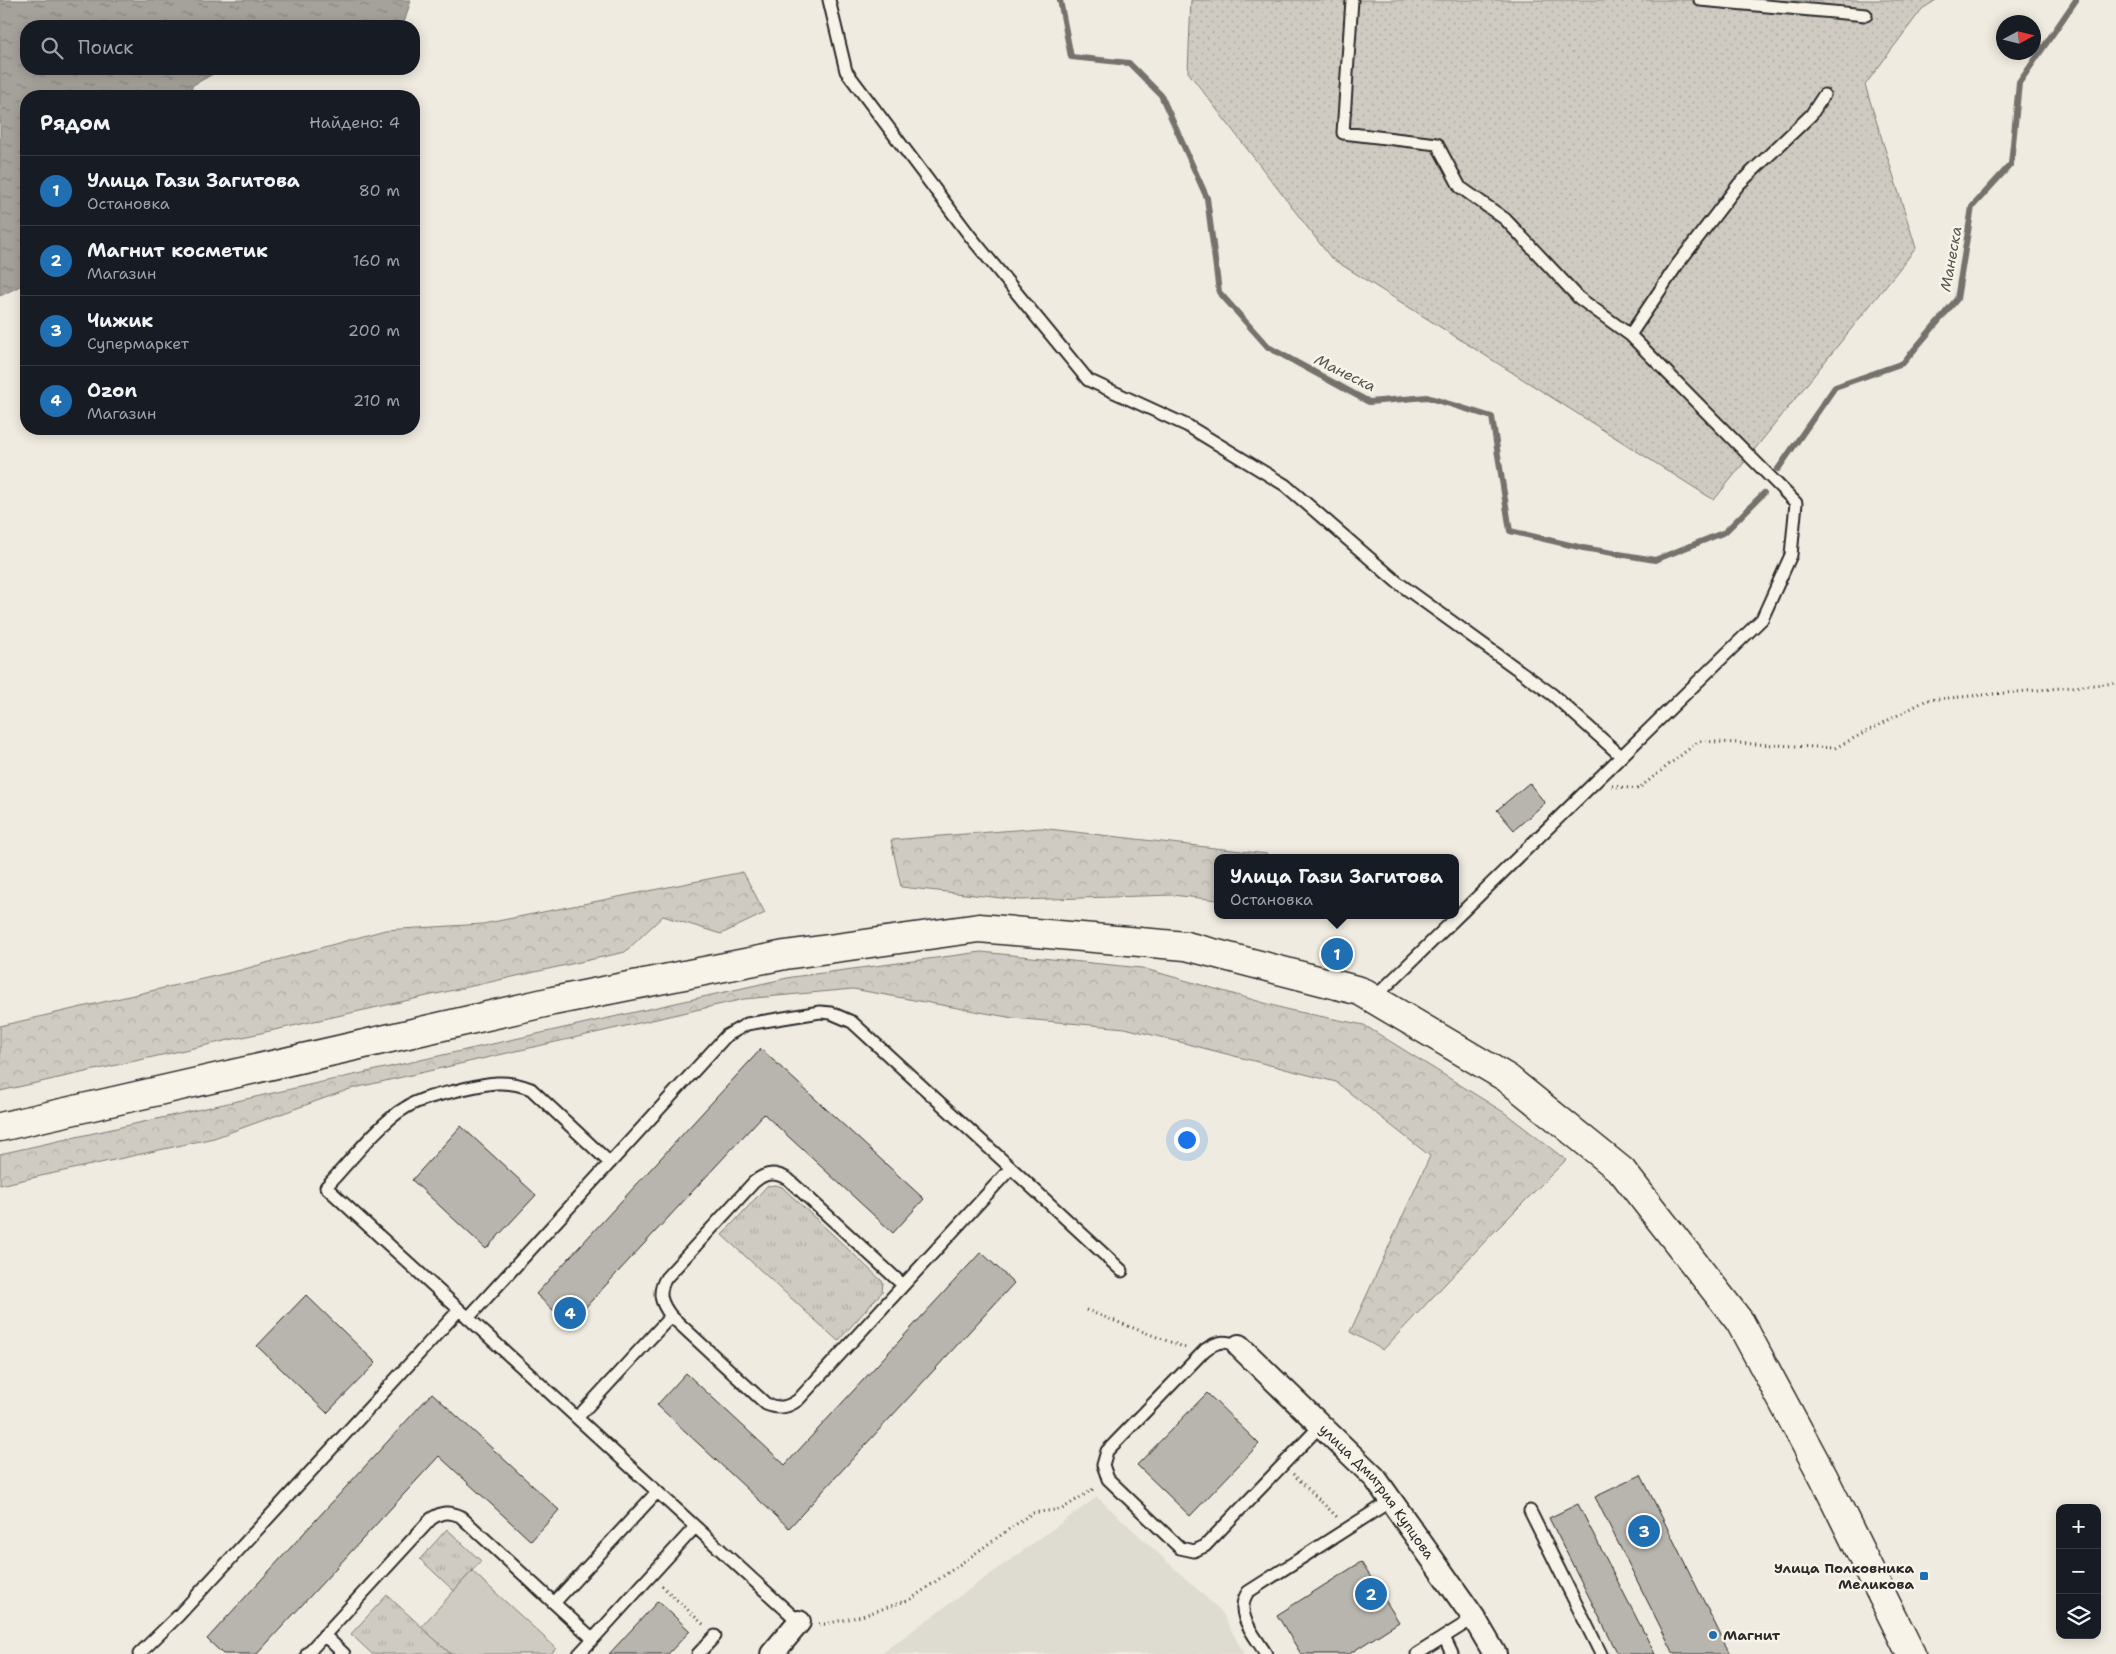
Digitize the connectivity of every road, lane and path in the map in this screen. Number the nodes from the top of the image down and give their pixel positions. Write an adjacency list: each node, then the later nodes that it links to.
1 (829, 0): 8 (lane)
2 (1352, 0): 6 (lane)
3 (1700, 0): 4 (lane)
4 (1866, 16)
5 (1824, 95): 6 (lane)
6 (1630, 335): 8 (lane)
7 (2116, 683): 9 (path)
8 (1621, 756): 9 (lane)
9 (1592, 783): 10 (lane)
10 (1459, 914)
11 (1454, 919): 12 (lane)
12 (1373, 999): 13 (main road); 52 (main road)
13 (0, 1127)
14 (610, 1163): 15 (lane); 18 (lane); 21 (lane)
15 (1010, 1168): 16 (lane); 17 (lane)
16 (1122, 1271)
17 (903, 1285): 20 (lane); 20 (lane)
18 (459, 1310): 21 (lane); 41 (lane)
19 (1086, 1310): 23 (path)
20 (671, 1316): 24 (lane)
21 (468, 1318): 24 (lane)
22 (1239, 1346): 23 (lane); 25 (street, улица Дмитрия Купцова)
23 (1201, 1354): 27 (lane)
24 (577, 1418): 28 (lane)
25 (1321, 1425): 26 (lane); 29 (street, улица Дмитрия Купцова)
26 (1284, 1465): 27 (lane); 32 (path)
27 (1108, 1479): 36 (path)
28 (657, 1492): 31 (lane); 34 (lane)
29 (1392, 1500): 32 (lane); 35 (street, улица Дмитрия Купцова)
30 (1530, 1511): 51 (lane)
31 (695, 1527): 33 (lane); 36 (lane)
32 (1349, 1528): 47 (lane)
33 (650, 1576): 38 (path); 40 (lane)
34 (554, 1603): 37 (lane); 40 (lane)
35 (1474, 1618): 39 (lane); 50 (street, улица Дмитрия Купцова)
36 (799, 1622): 46 (street)
37 (324, 1636): 42 (lane); 43 (lane)
38 (715, 1636): 45 (lane)
39 (1444, 1637): 48 (lane); 49 (lane)
40 (593, 1639): 44 (lane)
41 (139, 1654)
42 (307, 1654)
43 (344, 1654)
44 (579, 1654)
45 (698, 1654)
46 (772, 1654)
47 (1266, 1654)
48 (1417, 1654)
49 (1452, 1654)
50 (1495, 1654)
51 (1600, 1654)
52 (1911, 1654)

